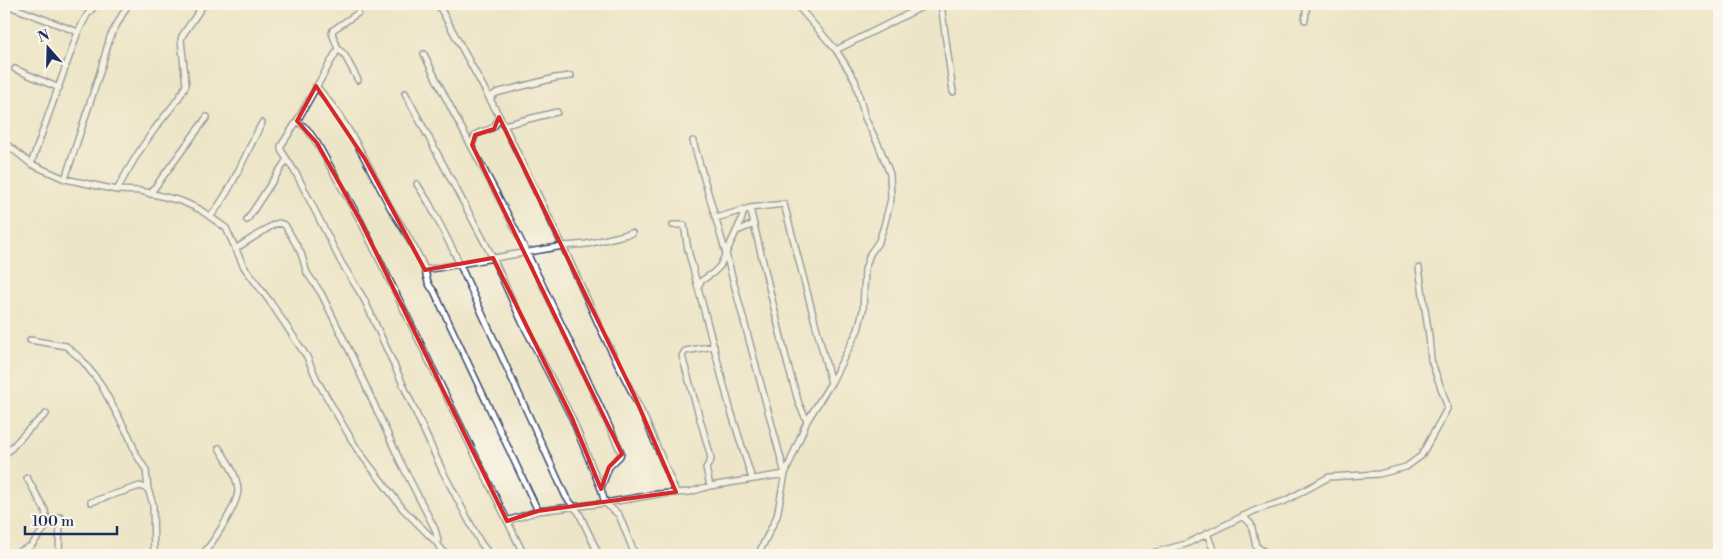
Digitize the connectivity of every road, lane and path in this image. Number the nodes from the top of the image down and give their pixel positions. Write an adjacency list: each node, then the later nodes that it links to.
1 (4, 4): 13 (street)
2 (96, 4): 13 (street)
3 (128, 4): 36 (street)
4 (204, 4): 38 (street)
5 (452, 4): 10 (street)
6 (796, 4): 15 (street)
7 (928, 4): 15 (street)
8 (941, 4): 22 (street)
9 (1307, 4): 12 (street)
10 (439, 6): 24 (street)
11 (358, 13): 14 (street)
12 (1305, 20)
13 (78, 32): 21 (street)
14 (338, 48): 19 (street); 20 (street)
15 (836, 50): 59 (street)
16 (424, 54): 33 (street)
17 (15, 69): 21 (street)
18 (571, 76): 24 (street)
19 (358, 80)
20 (316, 86): 28 (street); 55 (street)
21 (59, 88): 35 (street)
22 (953, 92)
23 (405, 93): 52 (street)
24 (490, 100): 27 (street)
25 (557, 112): 30 (street)
26 (207, 117): 39 (street)
27 (499, 117): 30 (street); 33 (street)
28 (297, 121): 34 (street); 77 (street)
29 (262, 123): 41 (street)
30 (504, 126): 48 (street)
31 (693, 141): 42 (street)
32 (4, 142): 35 (street)
33 (472, 144): 50 (street)
34 (287, 159): 43 (street); 86 (street)
35 (31, 164): 36 (street)
36 (65, 179): 38 (street)
37 (417, 184): 53 (street)
38 (116, 190): 39 (street)
39 (150, 194): 41 (street)
40 (747, 209): 42 (street); 44 (street); 46 (street); 59 (street)
41 (210, 217): 49 (street)
42 (716, 218): 51 (street)
43 (247, 220)
44 (754, 224): 46 (street); 61 (street)
45 (673, 225): 56 (street)
46 (737, 231): 51 (street)
47 (632, 233): 48 (street)
48 (563, 246): 50 (street); 70 (street)
49 (235, 249): 79 (street); 79 (street)
50 (527, 252): 52 (street); 69 (street)
51 (726, 254): 56 (street); 64 (street)
52 (493, 258): 53 (street); 69 (street)
53 (458, 263): 55 (street); 73 (street)
54 (1419, 268): 75 (street)
55 (425, 270): 74 (street)
56 (699, 285): 58 (street)
57 (30, 340): 68 (street)
58 (714, 346): 66 (street); 67 (street)
59 (831, 383): 61 (street)
60 (46, 414): 63 (street)
61 (807, 422): 64 (street)
62 (219, 448): 84 (street)
63 (4, 456)
64 (785, 474): 66 (street); 90 (street)
65 (27, 478): 81 (street)
66 (752, 479): 67 (street)
67 (710, 486): 70 (street)
68 (148, 489): 71 (street); 83 (street)
69 (601, 489): 72 (street)
70 (676, 492): 72 (street)
71 (91, 502)
72 (605, 503): 73 (street); 89 (street)
73 (573, 505): 74 (street); 88 (street)
74 (538, 511): 77 (street)
75 (1243, 516): 78 (street); 94 (street)
76 (60, 517): 82 (street)
77 (506, 521): 87 (street)
78 (1207, 533): 92 (street); 93 (street)
79 (436, 542): 80 (street)
80 (444, 553): 85 (street)
81 (12, 555)
82 (59, 555)
83 (154, 555)
84 (202, 555)
85 (434, 555)
86 (490, 555)
87 (524, 555)
88 (599, 555)
89 (635, 555)
90 (758, 555)
91 (1145, 555): 92 (street)
92 (1152, 555)
93 (1215, 555)
94 (1269, 555)

